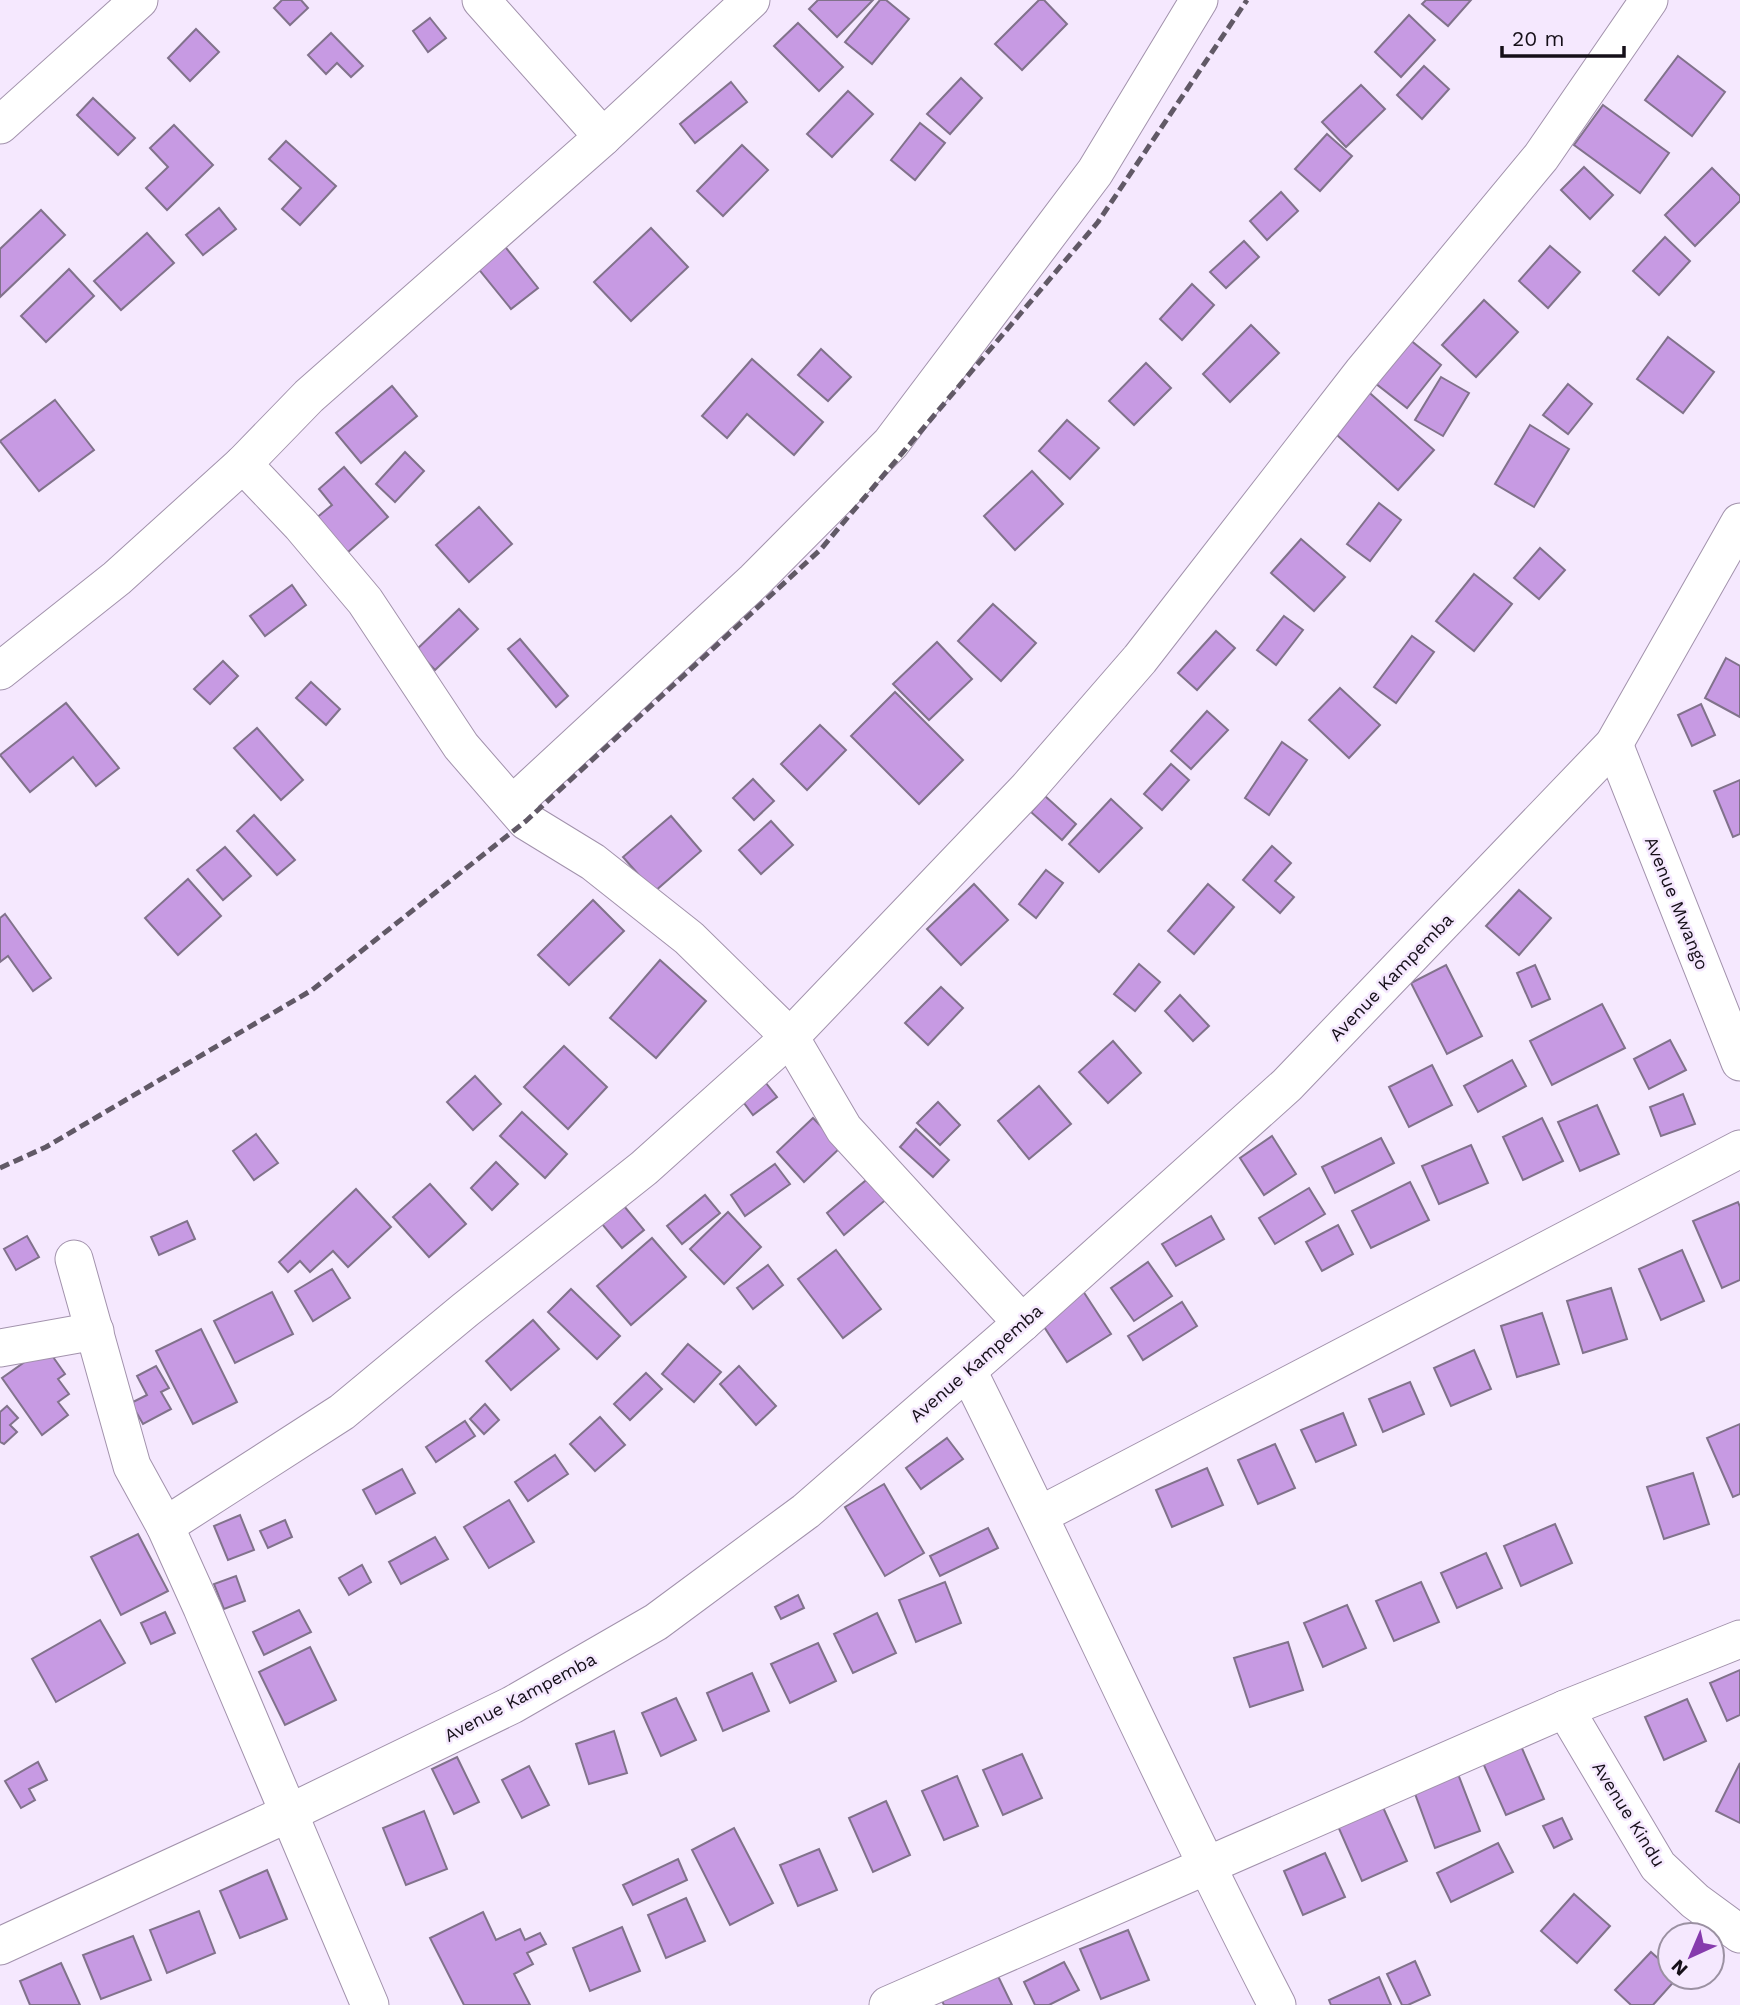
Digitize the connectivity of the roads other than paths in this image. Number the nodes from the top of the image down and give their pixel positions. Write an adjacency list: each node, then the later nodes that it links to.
1 (139, 0): 6 (street)
2 (481, 0): 7 (street)
3 (751, 0): 7 (street)
4 (1199, 0): 12 (street)
5 (1649, 0): 13 (street)
6 (0, 125)
7 (603, 137): 8 (street)
8 (243, 464): 10 (street); 12 (street)
9 (1740, 522): 11 (street, Avenue Kampemba)
10 (0, 671)
11 (1614, 744): 14 (street, Avenue Mwango); 17 (street, Avenue Kampemba)
12 (513, 804): 13 (street)
13 (790, 1037): 17 (street); 22 (street)
14 (1740, 1062)
15 (1740, 1149): 21 (street)
16 (74, 1259): 18 (street)
17 (1022, 1323): 20 (street, Avenue Kampemba)
18 (95, 1331): 19 (street); 22 (street)
19 (0, 1348)
20 (968, 1371): 21 (street); 25 (street, Avenue Kampemba)
21 (1040, 1515): 26 (street)
22 (164, 1526): 25 (street)
23 (1740, 1639): 24 (street)
24 (1564, 1709): 26 (street); 27 (street, Avenue Kindu)
25 (288, 1814): 28 (street, Avenue Kampemba); 29 (street)
26 (1205, 1865): 30 (street); 31 (street)
27 (1740, 1934)
28 (0, 1946)
29 (370, 2005)
30 (888, 2005)
31 (1277, 2005)

